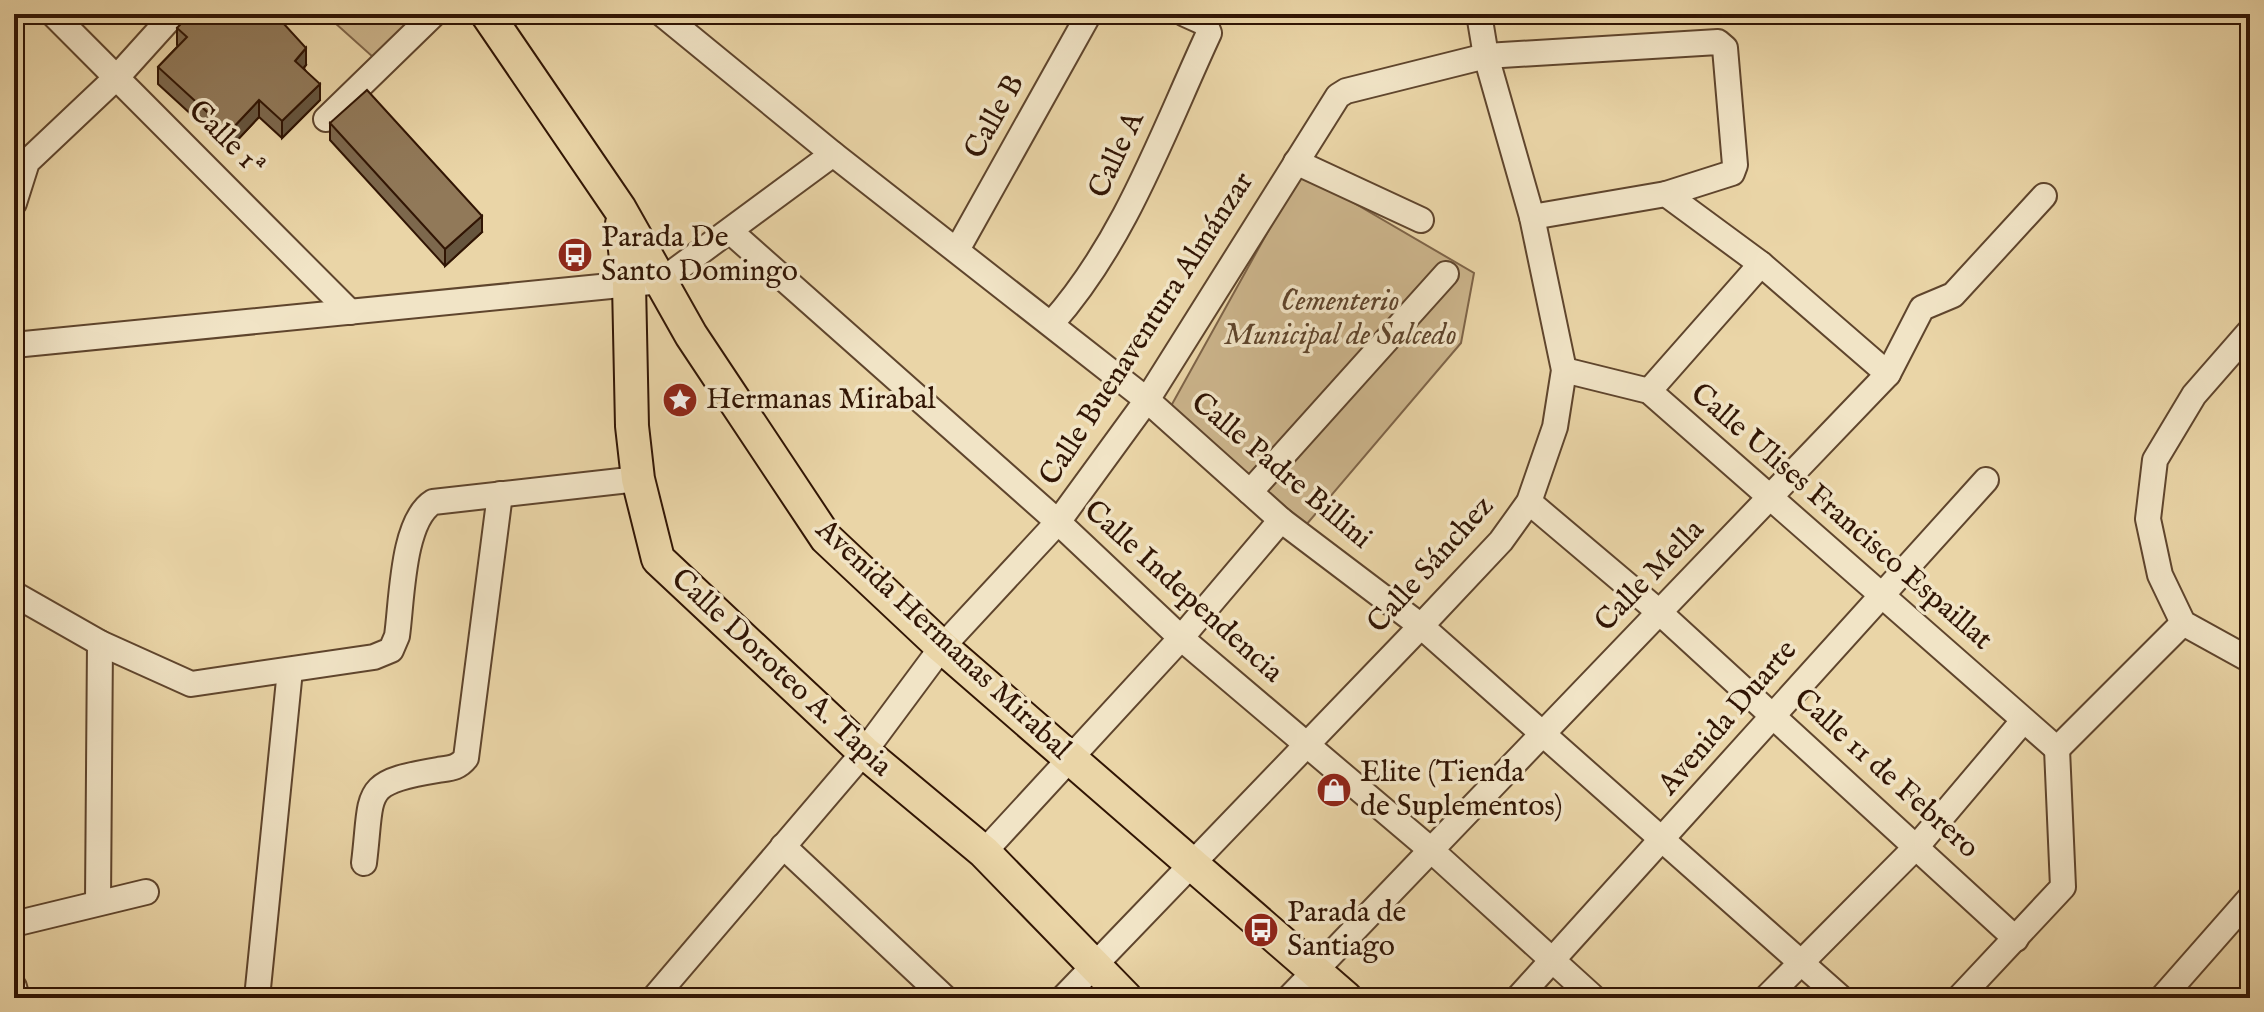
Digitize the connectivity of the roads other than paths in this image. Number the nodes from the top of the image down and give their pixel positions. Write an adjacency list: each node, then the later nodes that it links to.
1 (53, 14): 10 (street, Calle 1ª)
2 (174, 14): 10 (street)
3 (434, 14): 11 (street)
4 (487, 14): 24 (main road, Avenida Hermanas Mirabal)
5 (662, 14): 12 (street, Calle Padre Billini)
6 (1089, 14): 21 (street, Calle B)
7 (1185, 14): 26 (street, Calle A)
8 (1479, 14): 9 (street, Calle Sánchez)
9 (1486, 56): 14 (street, Calle Buenaventura Almánzar); 15 (street, Calle Buenaventura Almánzar); 18 (street, Calle Sánchez)
10 (118, 76): 13 (street); 25 (street, Calle 1ª)
11 (326, 119)
12 (833, 154): 20 (street); 21 (street, Calle Padre Billini)
13 (20, 156): 17 (street)
14 (1296, 162): 19 (street); 32 (street, Calle Buenaventura Almánzar)
15 (1666, 194): 18 (street); 22 (street)
16 (2044, 196): 30 (street, Calle Mella)
17 (14, 203)
18 (1532, 217): 29 (street, Calle Sánchez)
19 (1421, 220)
20 (731, 232): 24 (street); 40 (street, Calle Independencia)
21 (957, 250): 26 (street, Calle Padre Billini)
22 (1761, 264): 30 (street); 31 (street)
23 (1446, 274): 35 (street)
24 (645, 282): 25 (street); 33 (main road, Calle Doroteo A. Tapia); 48 (main road, Avenida Hermanas Mirabal)
25 (350, 312): 28 (street)
26 (1052, 323): 32 (street, Calle Padre Billini)
27 (2250, 331): 44 (street)
28 (14, 345)
29 (1564, 370): 31 (street, Calle Ulises Francisco Espaillat); 38 (street, Calle Sánchez)
30 (1888, 374): 37 (street, Calle Mella)
31 (1649, 391): 37 (street, Calle Ulises Francisco Espaillat)
32 (1147, 400): 35 (street, Calle Padre Billini); 40 (street, Calle Buenaventura Almánzar)
33 (638, 479): 36 (street); 56 (main road, Calle Doroteo A. Tapia)
34 (1986, 480): 41 (street, Avenida Duarte)
35 (1250, 492): 39 (street, Calle Padre Billini)
36 (500, 494): 50 (street); 63 (street)
37 (1771, 499): 41 (street, Calle Ulises Francisco Espaillat); 43 (street, Calle Mella)
38 (1529, 502): 43 (street, Calle 11 de Febrero); 45 (street, Calle Sánchez)
39 (1281, 520): 45 (street, Calle Padre Billini); 46 (street)
40 (1058, 522): 46 (street, Calle Independencia); 48 (street, Calle Buenaventura Almánzar)
41 (1882, 592): 51 (street, Avenida Duarte); 52 (street, Calle Ulises Francisco Espaillat)
42 (14, 594): 47 (street)
43 (1658, 611): 51 (street, Calle 11 de Febrero); 53 (street, Calle Mella)
44 (2183, 623): 49 (street); 55 (street)
45 (1421, 626): 53 (street, Calle Padre Billini); 54 (street, Calle Sánchez)
46 (1181, 638): 54 (street, Calle Independencia); 57 (street)
47 (100, 643): 50 (street); 67 (street)
48 (942, 647): 56 (street, Calle Buenaventura Almánzar); 57 (main road, Avenida Hermanas Mirabal)
49 (2250, 660)
50 (290, 670): 77 (street)
51 (1772, 713): 58 (street, Avenida Duarte); 59 (street, Calle 11 de Febrero)
52 (2023, 721): 55 (street, Calle Ulises Francisco Espaillat); 59 (street)
53 (1543, 736): 58 (street, Calle Padre Billini); 61 (street, Calle Mella)
54 (1306, 745): 61 (street, Calle Independencia); 64 (street, Calle Sánchez)
55 (2057, 749): 69 (street)
56 (864, 752): 60 (street, Calle Buenaventura Almánzar); 62 (main road, Calle Doroteo A. Tapia)
57 (1070, 760): 62 (street); 64 (main road, Avenida Hermanas Mirabal)
58 (1662, 842): 70 (street, Avenida Duarte); 71 (street, Calle Padre Billini)
59 (1918, 845): 69 (street, Calle 11 de Febrero); 71 (street)
60 (783, 846): 75 (street, Calle Buenaventura Almánzar); 78 (street)
61 (1431, 850): 70 (street, Calle Independencia); 73 (street, Calle Mella)
62 (984, 852): 72 (main road, Calle Doroteo A. Tapia)
63 (364, 863)
64 (1189, 863): 72 (street, Calle Sánchez); 73 (main road, Avenida Hermanas Mirabal)
65 (146, 892): 67 (street)
66 (2250, 898): 88 (street)
67 (98, 901): 68 (street)
68 (14, 924)
69 (2016, 939): 87 (street)
70 (1551, 959): 83 (street, Avenida Duarte); 84 (street, Calle Independencia)
71 (1799, 964): 85 (street); 86 (street, Calle Padre Billini)
72 (1092, 965): 79 (street, Calle Sánchez); 80 (main road, Calle Doroteo A. Tapia)
73 (1317, 972): 81 (street, Calle Mella); 82 (main road, Avenida Hermanas Mirabal)
74 (14, 987): 76 (street)
75 (658, 996)
76 (17, 998)
77 (257, 998)
78 (945, 998)
79 (1063, 998)
80 (1126, 998)
81 (1289, 998)
82 (1346, 998)
83 (1518, 998)
84 (1594, 998)
85 (1766, 998)
86 (1841, 998)
87 (1959, 998)
88 (2162, 998)

